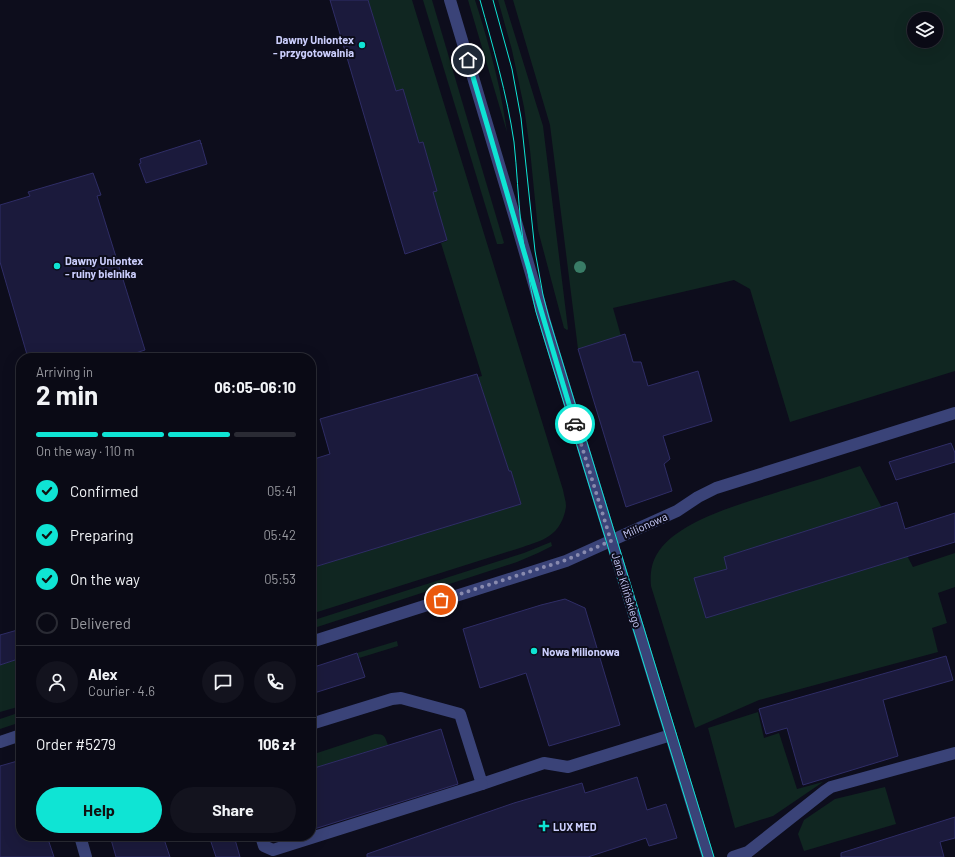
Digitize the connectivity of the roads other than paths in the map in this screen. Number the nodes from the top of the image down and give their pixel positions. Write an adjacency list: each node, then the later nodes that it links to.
1 (450, 0): 3 (street, Jana Kilińskiego)
2 (955, 413): 3 (street, Milionowa)
3 (611, 541): 4 (street, Milionowa); 6 (street, Jana Kilińskiego)
4 (316, 640)
5 (316, 722): 10 (street)
6 (671, 735): 10 (street); 16 (street, Jana Kilińskiego)
7 (16, 737): 8 (street)
8 (0, 742)
9 (955, 753): 17 (street)
10 (482, 784): 11 (street)
11 (316, 836)
12 (81, 841): 15 (street)
13 (262, 841): 14 (street)
14 (302, 841)
15 (86, 857)
16 (708, 857)
17 (733, 857)

